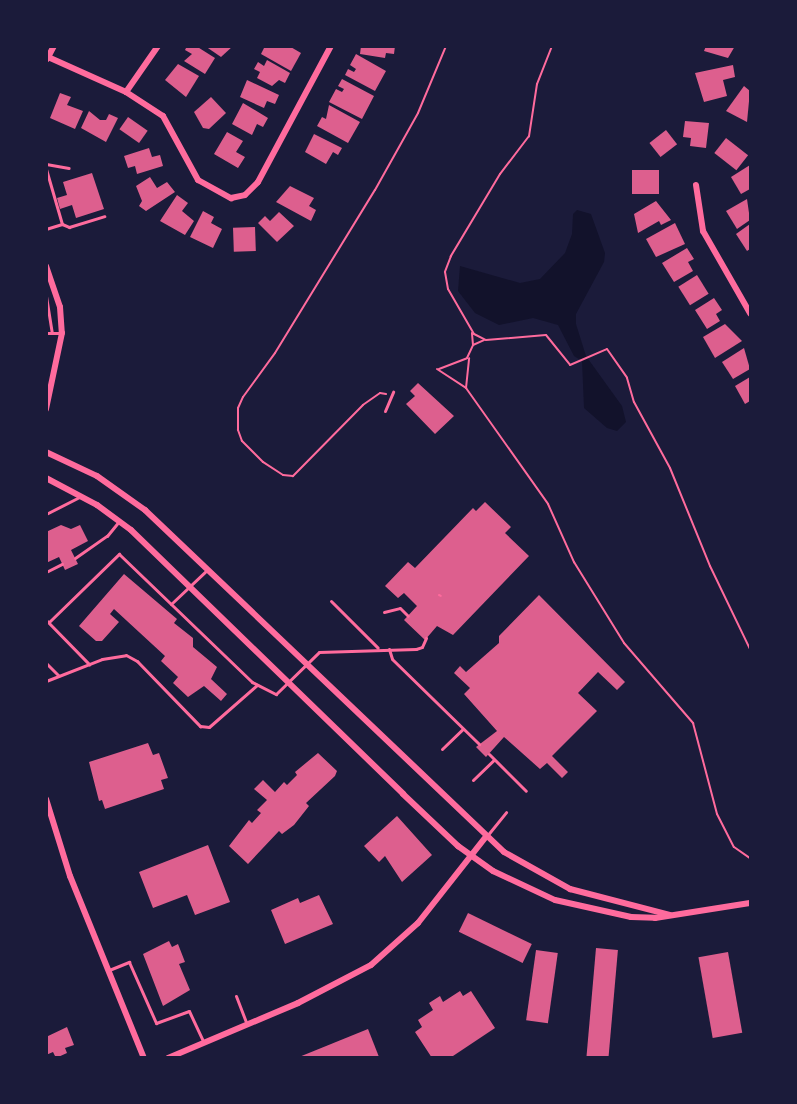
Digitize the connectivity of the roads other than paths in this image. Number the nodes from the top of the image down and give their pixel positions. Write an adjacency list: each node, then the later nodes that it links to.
1 (54, 46): 4 (street)
2 (158, 46): 5 (street)
3 (331, 46): 5 (street)
4 (47, 58): 5 (street)
5 (126, 92)
6 (46, 164): 7 (lane)
7 (69, 168)
8 (46, 169): 11 (lane)
9 (696, 185): 15 (street)
10 (104, 216): 11 (lane)
11 (62, 224): 12 (lane)
12 (46, 229)
13 (46, 266): 18 (street)
14 (46, 296): 17 (lane)
15 (750, 313)
16 (46, 333): 17 (lane)
17 (52, 333): 18 (lane)
18 (62, 333): 20 (street)
19 (392, 394): 21 (lane)
20 (46, 409)
21 (385, 411)
22 (46, 452): 29 (street)
23 (46, 478): 24 (street)
24 (82, 496): 25 (lane); 26 (street)
25 (46, 514)
26 (119, 521): 27 (lane); 31 (street)
27 (75, 558)
28 (62, 564): 30 (lane)
29 (208, 569): 31 (lane); 42 (street)
30 (46, 572)
31 (189, 586): 33 (lane); 45 (street)
32 (332, 601): 38 (lane)
33 (171, 604): 36 (lane); 46 (lane)
34 (384, 612): 35 (lane)
35 (408, 616)
36 (48, 621): 41 (lane)
37 (426, 638): 39 (lane)
38 (379, 649): 39 (lane); 42 (lane)
39 (389, 649): 47 (lane)
40 (46, 663): 43 (lane)
41 (89, 664): 43 (lane); 46 (lane)
42 (305, 664): 45 (lane); 56 (street)
43 (59, 676): 44 (lane)
44 (46, 681)
45 (287, 682): 46 (lane); 57 (street)
46 (257, 685)
47 (463, 729): 48 (lane); 49 (lane)
48 (479, 744)
49 (442, 749)
50 (489, 754): 51 (lane)
51 (494, 759): 52 (lane); 53 (lane)
52 (473, 780)
53 (526, 791)
54 (46, 799): 60 (street)
55 (506, 812): 56 (lane)
56 (485, 838): 57 (street); 59 (street)
57 (471, 855): 59 (street); 62 (street)
58 (750, 903): 59 (street)
59 (670, 915)
60 (108, 971): 63 (lane); 64 (street)
61 (236, 996): 62 (lane)
62 (247, 1024): 63 (street)
63 (204, 1043): 65 (street)
64 (144, 1058)
65 (168, 1058)

